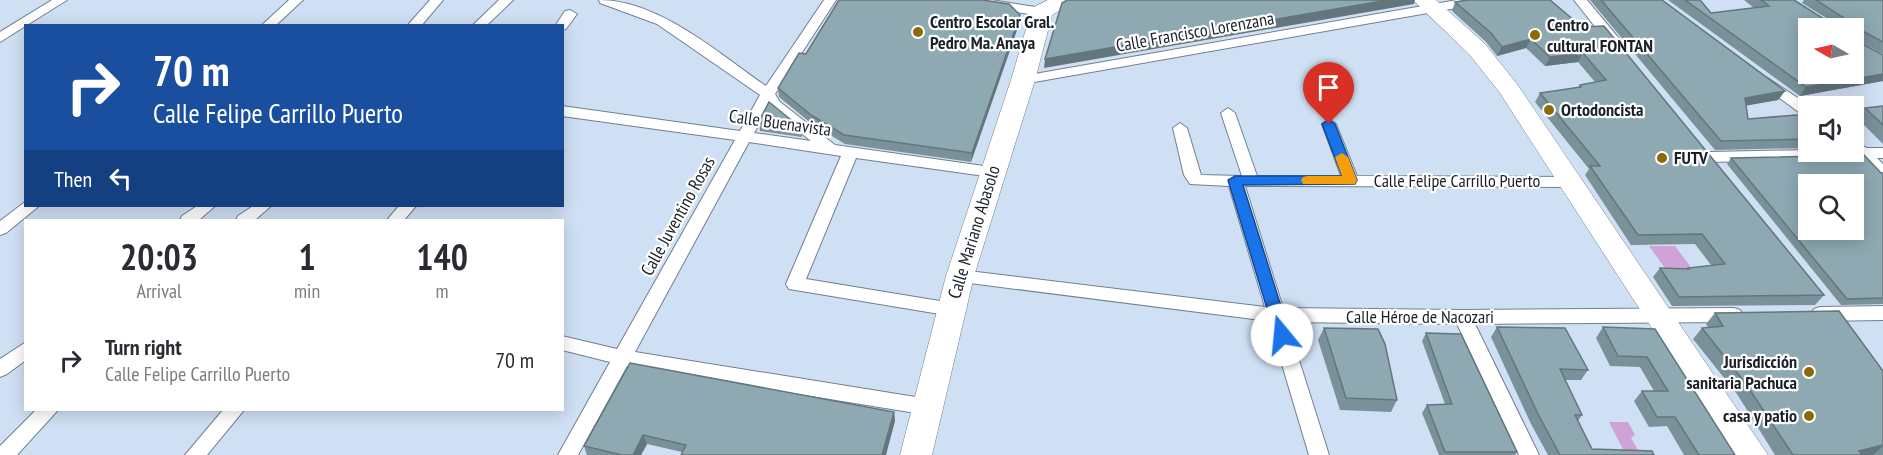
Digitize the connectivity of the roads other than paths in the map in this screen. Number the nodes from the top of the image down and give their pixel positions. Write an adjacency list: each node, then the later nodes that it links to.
1 (61, 0): 17 (street)
2 (297, 0): 13 (street)
3 (436, 0): 14 (street)
4 (507, 0): 15 (street)
5 (605, 0): 22 (street)
6 (830, 0): 22 (street, Calle Juventino Rosas)
7 (966, 0): 11 (street)
8 (1479, 0): 10 (street, Calle Francisco Lorenzana)
9 (1580, 0): 19 (street)
10 (1428, 4): 21 (street, Calle Francisco Lorenzana); 40 (main road, Calle Felipe Carrillo Puerto)
11 (1052, 6): 21 (main road, Calle Mariano Abasolo)
12 (570, 14): 16 (street)
13 (269, 24)
14 (415, 24)
15 (480, 24)
16 (562, 24)
17 (2, 35): 18 (street)
18 (24, 37)
19 (1626, 55)
20 (1752, 70): 23 (street)
21 (1023, 80): 35 (main road, Calle Mariano Abasolo)
22 (768, 94): 28 (street, Calle Juventino Rosas); 29 (street)
23 (1798, 105)
24 (564, 111): 28 (street, Calle Buenavista)
25 (1228, 113): 38 (street)
26 (1329, 124): 39 (street)
27 (1180, 128): 38 (street, Calle Felipe Carrillo Puerto)
28 (744, 138): 29 (street, Calle Buenavista); 62 (street, Calle Juventino Rosas)
29 (832, 150): 32 (street, Calle Buenavista)
30 (1798, 151): 37 (street)
31 (1864, 151): 33 (street)
32 (850, 153): 35 (street, Calle Buenavista); 51 (street)
33 (1883, 153)
34 (1864, 155): 36 (street)
35 (992, 172): 49 (main road, Calle Mariano Abasolo)
36 (1883, 173)
37 (1725, 176)
38 (1243, 180): 39 (street, Calle Felipe Carrillo Puerto); 55 (street)
39 (1351, 180): 40 (street, Calle Felipe Carrillo Puerto)
40 (1572, 182): 57 (main road, Calle Felipe Carrillo Puerto)
41 (30, 207): 48 (street)
42 (206, 207): 45 (street)
43 (262, 207): 46 (street)
44 (407, 207): 47 (street)
45 (189, 219)
46 (245, 219)
47 (396, 219)
48 (10, 222)
49 (960, 276): 51 (main road, Calle Mariano Abasolo); 55 (street, Calle Héroe de Nacozari)
50 (1820, 296): 54 (street)
51 (952, 309): 64 (main road, Calle Mariano Abasolo)
52 (1883, 313): 54 (street)
53 (1801, 314): 54 (street)
54 (1834, 314): 59 (street)
55 (1276, 315): 58 (street, Calle Héroe de Nacozari); 71 (street)
56 (1756, 315): 57 (street, Calle Héroe de Nacozari)
57 (1660, 316): 58 (street, Calle Héroe de Nacozari); 73 (main road, Calle Felipe Carrillo Puerto)
58 (1463, 317): 72 (street)
59 (1848, 331)
60 (564, 343): 62 (street)
61 (24, 351): 63 (street)
62 (620, 357): 64 (street); 69 (street, Calle Juventino Rosas)
63 (0, 369)
64 (928, 408): 70 (main road, Calle Mariano Abasolo)
65 (47, 411): 67 (street)
66 (233, 411): 68 (street)
67 (4, 455)
68 (195, 455)
69 (568, 455)
70 (916, 455)
71 (1319, 455)
72 (1529, 455)
73 (1752, 455)

